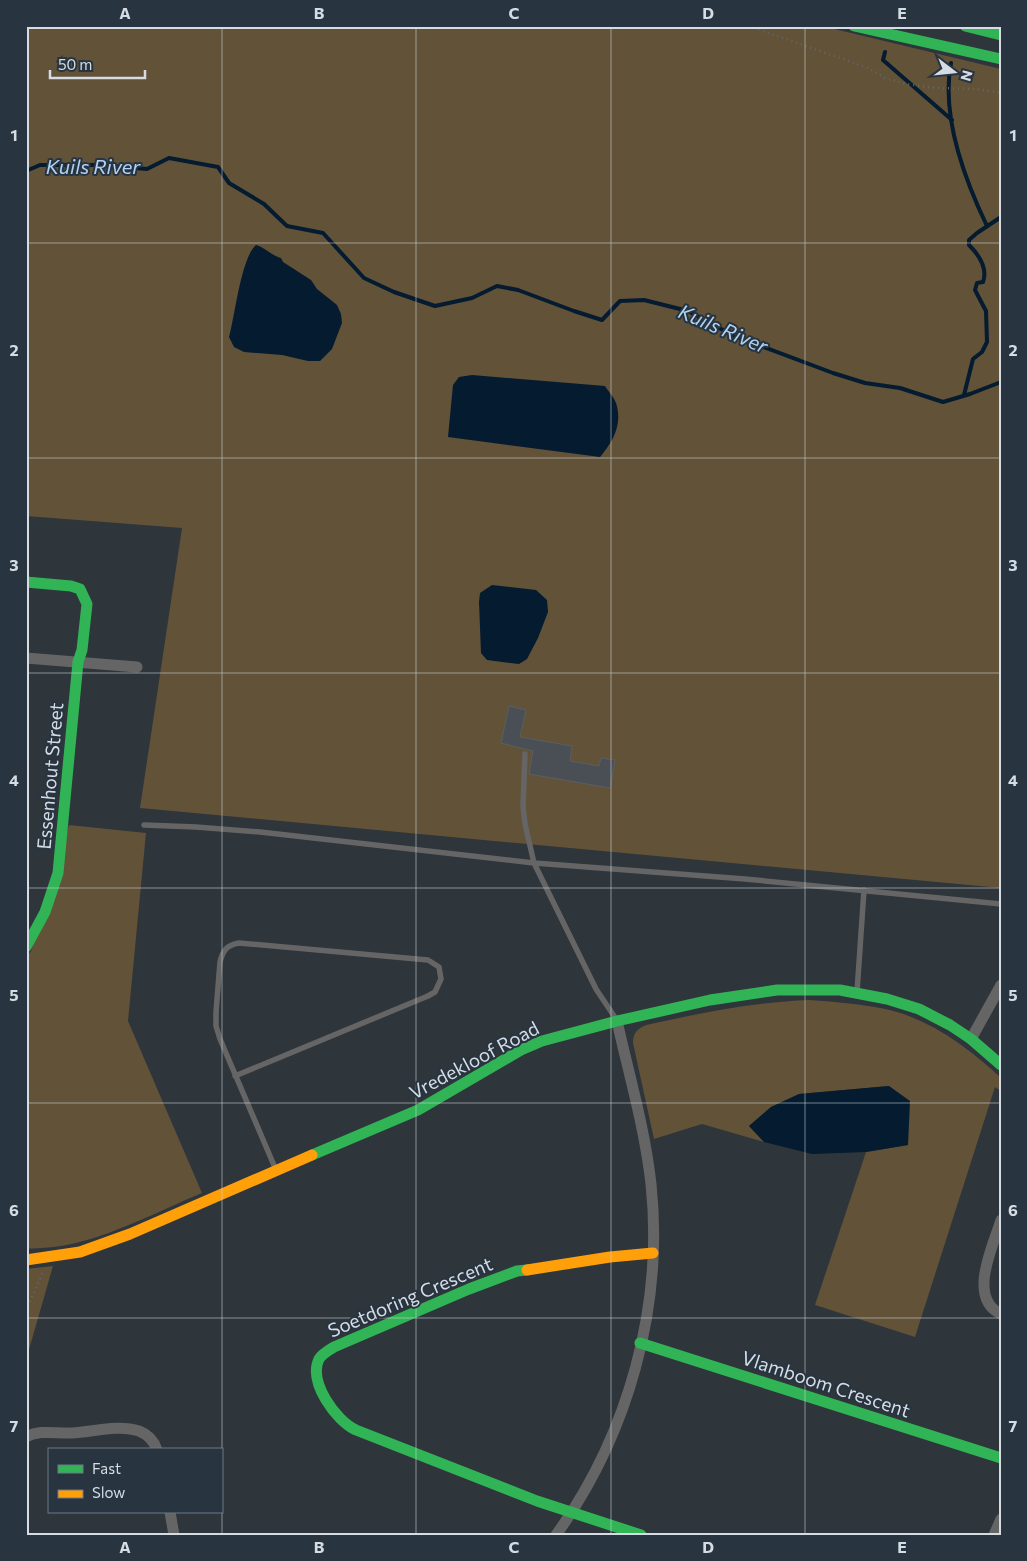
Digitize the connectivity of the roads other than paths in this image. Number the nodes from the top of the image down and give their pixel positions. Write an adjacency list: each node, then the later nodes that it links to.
1 (854, 26): 3 (street)
2 (965, 26): 4 (street)
3 (904, 32): 5 (street)
4 (1001, 35)
5 (1001, 59)
6 (26, 582): 8 (street, Essenhout Street)
7 (26, 658): 8 (street)
8 (78, 662): 9 (street); 15 (street, Essenhout Street)
9 (137, 667)
10 (525, 754): 12 (lane)
11 (144, 825): 12 (lane)
12 (534, 864): 13 (lane); 18 (lane)
13 (864, 890): 14 (lane); 17 (lane)
14 (1001, 904)
15 (26, 946)
16 (1001, 984): 19 (street)
17 (857, 993): 18 (street, Vredekloof Road); 19 (street, Vredekloof Road)
18 (617, 1021): 22 (street, Vredekloof Road); 24 (street)
19 (971, 1039): 20 (street, Vredekloof Road)
20 (1001, 1065)
21 (235, 1076): 21 (lane); 22 (lane)
22 (277, 1172): 25 (street, Vredekloof Road)
23 (1001, 1220): 26 (street)
24 (653, 1253): 27 (street); 31 (street, Soetdoring Crescent)
25 (26, 1260)
26 (1001, 1314)
27 (640, 1343): 30 (street, Vlamboom Crescent); 31 (street)
28 (26, 1437): 29 (street)
29 (156, 1448)
30 (1001, 1458)
31 (571, 1513): 35 (street); 36 (street)
32 (170, 1514): 34 (street)
33 (1001, 1518): 37 (street)
34 (174, 1535)
35 (556, 1535)
36 (640, 1535)
37 (994, 1535)

